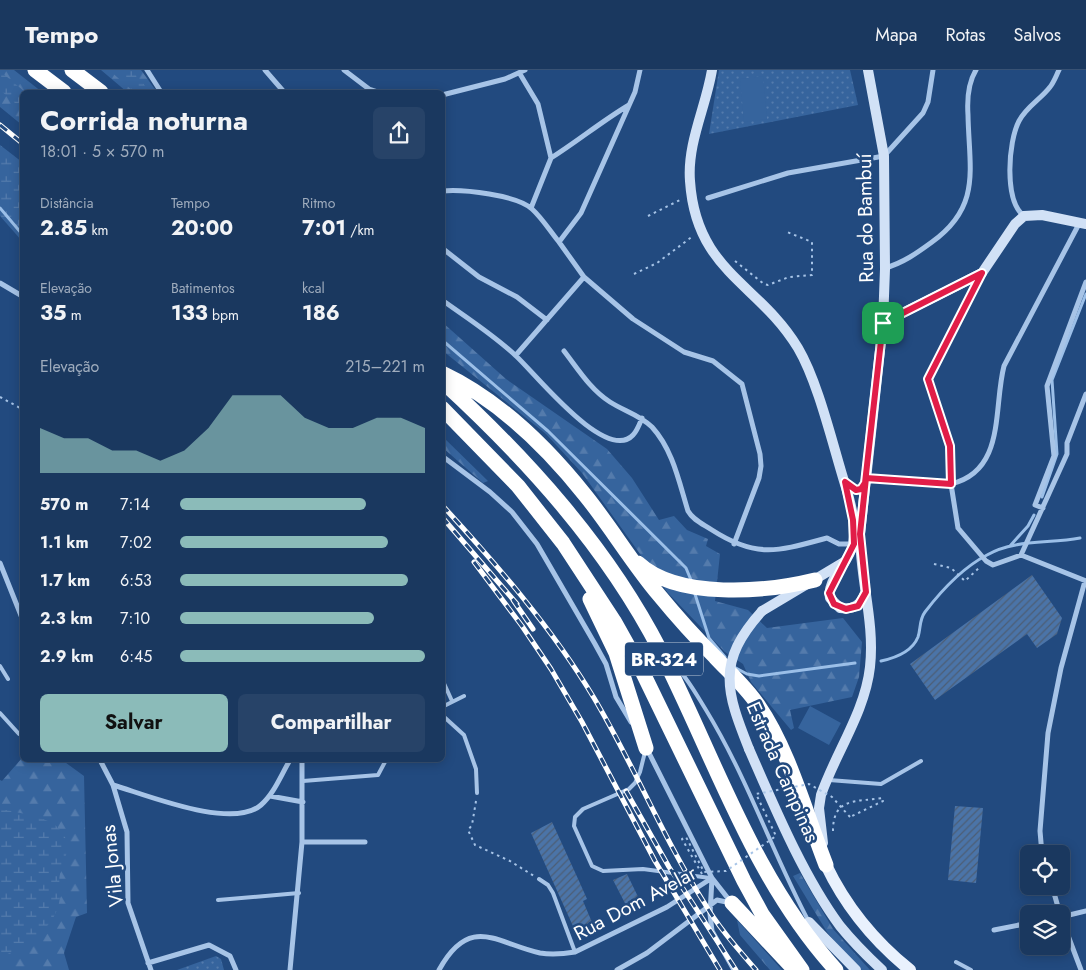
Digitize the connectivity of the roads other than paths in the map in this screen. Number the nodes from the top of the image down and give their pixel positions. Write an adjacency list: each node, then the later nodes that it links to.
1 (35, 70): 13 (highway)
2 (72, 70): 14 (highway)
3 (147, 70): 15 (street)
4 (265, 70): 16 (street)
5 (344, 70): 17 (street)
6 (640, 70): 19 (street)
7 (712, 70): 47 (main road)
8 (868, 70): 20 (main road, Rua do Bambuí)
9 (933, 70): 20 (street)
10 (976, 70): 29 (street)
11 (1059, 70): 25 (street)
12 (523, 72): 18 (street); 21 (street)
13 (61, 90)
14 (98, 90)
15 (160, 90)
16 (282, 90)
17 (373, 90)
18 (445, 94)
19 (630, 104): 21 (street); 27 (street)
20 (884, 156): 23 (street); 29 (main road, Rua do Bambuí)
21 (551, 158): 24 (street)
22 (445, 191): 24 (street)
23 (708, 198)
24 (531, 208): 27 (street)
25 (1024, 216): 26 (main road); 30 (main road)
26 (1083, 223): 48 (street)
27 (559, 242): 31 (street)
28 (445, 250): 36 (street)
29 (885, 269): 37 (main road, Rua do Bambuí)
30 (982, 273): 37 (main road); 48 (street)
31 (584, 277): 36 (street); 52 (street)
32 (1086, 282): 49 (street)
33 (0, 283): 34 (street)
34 (20, 295)
35 (445, 302): 39 (street)
36 (547, 320): 39 (street)
37 (883, 323): 46 (main road, Rua do Bambuí)
38 (564, 350): 44 (street)
39 (516, 355): 44 (street)
40 (445, 374): 54 (highway)
41 (445, 383): 62 (highway, BR-324)
42 (1086, 394): 49 (street)
43 (445, 411): 51 (highway, BR-324)
44 (642, 418): 52 (street)
45 (445, 458): 72 (street)
46 (866, 480): 47 (main road); 48 (street); 50 (main road, Rua do Bambuí)
47 (845, 482): 53 (main road)
48 (951, 484): 55 (street)
49 (1040, 507): 55 (street)
50 (861, 515): 60 (main road, Estrada Campinas)
51 (562, 543): 72 (highway); 111 (highway, BR-324)
52 (734, 544): 53 (street)
53 (854, 544): 56 (main road)
54 (624, 550): 58 (highway); 87 (highway)
55 (1022, 555): 59 (street)
56 (846, 560): 58 (main road, Estrada Campinas); 60 (main road)
57 (0, 563): 61 (street)
58 (815, 580): 113 (main road, Estrada Campinas, bridge)
59 (1086, 581): 86 (street)
60 (866, 592): 78 (main road, Estrada Campinas)
61 (20, 613)
62 (659, 649): 96 (lane); 103 (highway, BR-324)
63 (0, 666): 64 (lane)
64 (8, 679)
65 (445, 686): 67 (lane)
66 (464, 696): 67 (lane)
67 (452, 701): 68 (lane)
68 (445, 705)
69 (0, 713): 71 (lane)
70 (445, 718): 81 (lane)
71 (20, 734)
72 (646, 748): 88 (street); 88 (lane)
73 (921, 761): 78 (lane)
74 (101, 762): 80 (street, Vila Jonas)
75 (289, 762): 82 (street)
76 (302, 762): 79 (street)
77 (385, 762): 79 (lane)
78 (826, 780): 87 (main road, Estrada Campinas)
79 (303, 781): 83 (street)
80 (113, 785): 82 (street); 102 (street, Vila Jonas)
81 (477, 794)
82 (270, 796): 83 (street)
83 (303, 802): 84 (street)
84 (302, 842): 85 (street); 90 (street)
85 (365, 842)
86 (1041, 845)
87 (826, 865): 114 (main road, Estrada Campinas)
88 (712, 878): 92 (street); 93 (street); 100 (street, Rua Dom Avelar)
89 (539, 879): 100 (lane)
90 (299, 893): 91 (lane); 106 (street)
91 (218, 900)
92 (732, 903): 93 (street); 110 (highway)
93 (711, 906): 108 (street); 109 (street)
94 (1086, 911): 95 (street)
95 (1070, 914)
96 (809, 922): 103 (lane); 112 (main road)
97 (1020, 925): 98 (street)
98 (994, 930)
99 (1070, 940): 116 (street)
100 (575, 952): 107 (street, Rua Dom Avelar)
101 (956, 962): 115 (lane)
102 (148, 963): 104 (street, Vila Jonas); 105 (street)
103 (834, 967)
104 (151, 970)
105 (236, 970)
106 (290, 970)
107 (439, 970)
108 (617, 970)
109 (734, 970)
110 (796, 970)
111 (802, 970)
112 (856, 970)
113 (882, 970)
114 (910, 970)
115 (971, 970)
116 (1081, 970)

